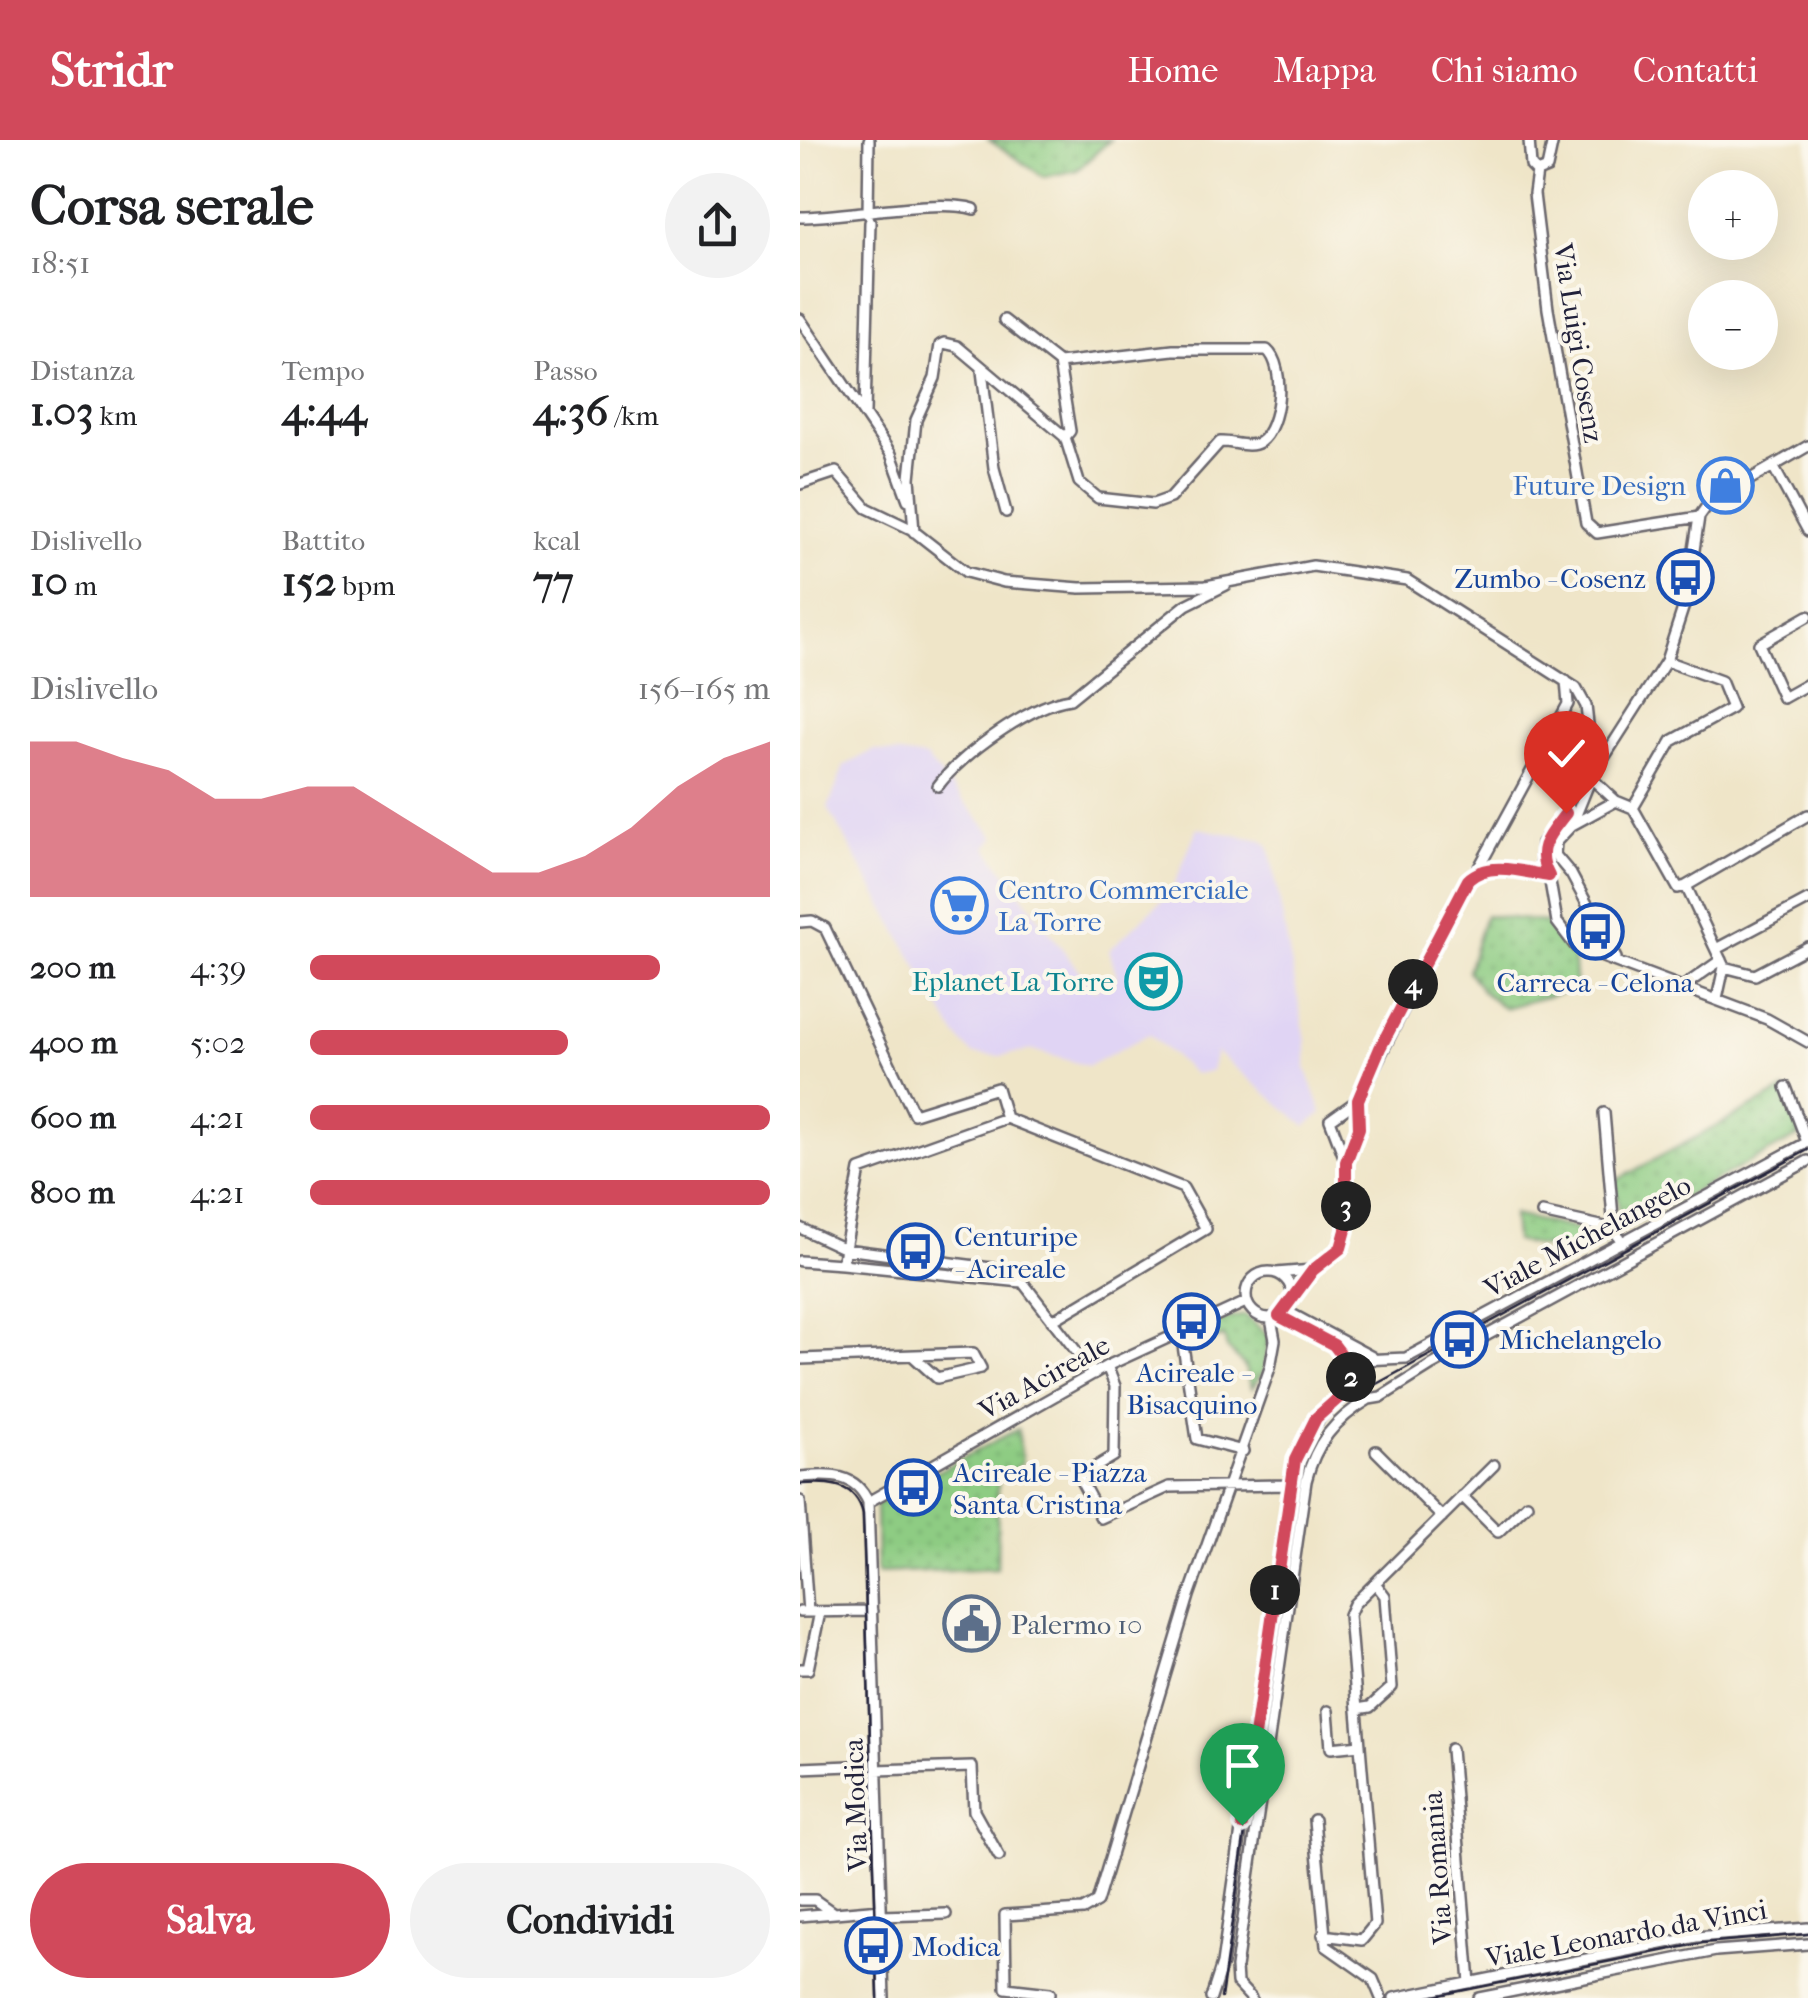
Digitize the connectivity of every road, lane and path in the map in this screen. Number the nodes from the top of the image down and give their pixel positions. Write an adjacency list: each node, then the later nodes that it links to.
1 (868, 140): 7 (street)
2 (1528, 140): 4 (street, Via Luigi Cosenz)
3 (1552, 140): 4 (street, Via Luigi Cosenz)
4 (1537, 172): 19 (street, Via Luigi Cosenz)
5 (974, 209): 7 (street)
6 (800, 217): 7 (street)
7 (869, 218): 12 (street)
8 (800, 319): 12 (street)
9 (1004, 320): 10 (street)
10 (1059, 362): 13 (street); 13 (street)
11 (982, 371): 13 (street); 17 (street); 18 (street)
12 (865, 416): 18 (street)
13 (1065, 437)
14 (1808, 446): 15 (street)
15 (1773, 466): 19 (street); 20 (street)
16 (800, 484): 21 (street)
17 (1006, 512)
18 (912, 517): 21 (street)
19 (1699, 517): 24 (street)
20 (1807, 527)
21 (914, 532): 22 (street)
22 (1238, 580): 25 (street); 28 (street)
23 (1808, 616): 26 (street)
24 (1666, 661): 27 (street); 30 (street)
25 (1566, 682): 33 (street); 34 (street)
26 (1808, 684)
27 (1592, 778): 29 (street); 32 (street)
28 (938, 786)
29 (1616, 801): 30 (street); 32 (street)
30 (1633, 808): 35 (street)
31 (1808, 815): 35 (street)
32 (1572, 825): 40 (street)
33 (1477, 871): 34 (street); 46 (street)
34 (1549, 876): 40 (street)
35 (1686, 886): 39 (street)
36 (1808, 900): 39 (street)
37 (800, 922): 49 (street)
38 (1808, 947): 41 (street)
39 (1716, 948): 41 (street)
40 (1616, 959): 42 (street)
41 (1723, 964): 42 (street); 43 (street)
42 (1684, 986): 43 (street)
43 (1717, 999): 44 (street)
44 (1808, 1042)
45 (1786, 1087): 53 (street)
46 (1358, 1100): 47 (street); 50 (street)
47 (1340, 1111): 50 (street); 51 (street)
48 (1604, 1113): 58 (street)
49 (1006, 1118): 60 (street); 69 (street)
50 (1359, 1120): 52 (street)
51 (1332, 1134): 52 (street); 55 (street)
52 (1356, 1134): 55 (street)
53 (1808, 1142): 59 (street, Viale Michelangelo)
54 (1808, 1161): 78 (street, Viale Michelangelo)
55 (1346, 1162): 63 (street)
56 (1542, 1213): 58 (street)
57 (800, 1228): 60 (street)
58 (1614, 1229): 59 (street)
59 (1622, 1243): 74 (street, Viale Michelangelo)
60 (844, 1249): 62 (street); 65 (street)
61 (800, 1261): 62 (street)
62 (842, 1264): 65 (street)
63 (1313, 1270): 64 (street); 66 (street)
64 (1275, 1273): 66 (street); 67 (street)
65 (1022, 1282): 69 (street)
66 (1292, 1299): 68 (street)
67 (1246, 1302): 68 (street); 70 (street, Via Acireale)
68 (1279, 1315): 74 (street); 75 (street); 80 (street)
69 (1052, 1321): 76 (street)
70 (1182, 1332): 73 (street, Via Acireale); 80 (street)
71 (914, 1357): 71 (street); 72 (street)
72 (800, 1358)
73 (1106, 1366): 76 (street, Via Acireale); 85 (street)
74 (1386, 1366): 75 (street); 78 (street)
75 (1353, 1370): 77 (street)
76 (1094, 1374): 88 (street, Via Acireale)
77 (1352, 1386): 79 (street); 84 (street)
78 (1391, 1387): 79 (street)
79 (1369, 1400): 118 (street)
80 (1243, 1451): 85 (street)
81 (1376, 1451): 90 (street)
82 (1494, 1465): 86 (street)
83 (800, 1477): 88 (street)
84 (1290, 1486): 85 (street); 117 (street)
85 (1231, 1487): 116 (street)
86 (1462, 1496): 89 (street); 90 (street)
87 (801, 1502): 93 (street)
88 (868, 1502): 92 (street, Via Modica)
89 (1526, 1504)
90 (1442, 1517): 91 (street)
91 (1374, 1584): 96 (street); 96 (street)
92 (872, 1611): 94 (street); 100 (street, Via Modica)
93 (804, 1612): 94 (street)
94 (820, 1612): 95 (street)
95 (800, 1669)
96 (1357, 1708): 98 (street)
97 (1328, 1711): 98 (street)
98 (1360, 1745): 110 (street)
99 (1451, 1749): 113 (street, Via Romania)
100 (876, 1767): 101 (street); 103 (street); 106 (street, Via Modica)
101 (800, 1768)
102 (1314, 1820): 110 (street)
103 (1000, 1856)
104 (800, 1900): 105 (street)
105 (832, 1912): 106 (street); 108 (street)
106 (881, 1913): 107 (street); 115 (street, Via Modica)
107 (946, 1914)
108 (800, 1916)
109 (1808, 1928): 112 (street, Viale Leonardo da Vinci)
110 (1322, 1936): 119 (street)
111 (1808, 1944): 114 (street, Viale Leonardo da Vinci)
112 (1551, 1966): 113 (street, Viale Leonardo da Vinci); 114 (street)
113 (1470, 1982): 120 (street, Viale Leonardo da Vinci)
114 (1555, 1983): 121 (street, Viale Leonardo da Vinci)
115 (884, 1998)
116 (1050, 1998)
117 (1211, 1998)
118 (1251, 1998)
119 (1381, 1998)
120 (1394, 1998)
121 (1479, 1998)

